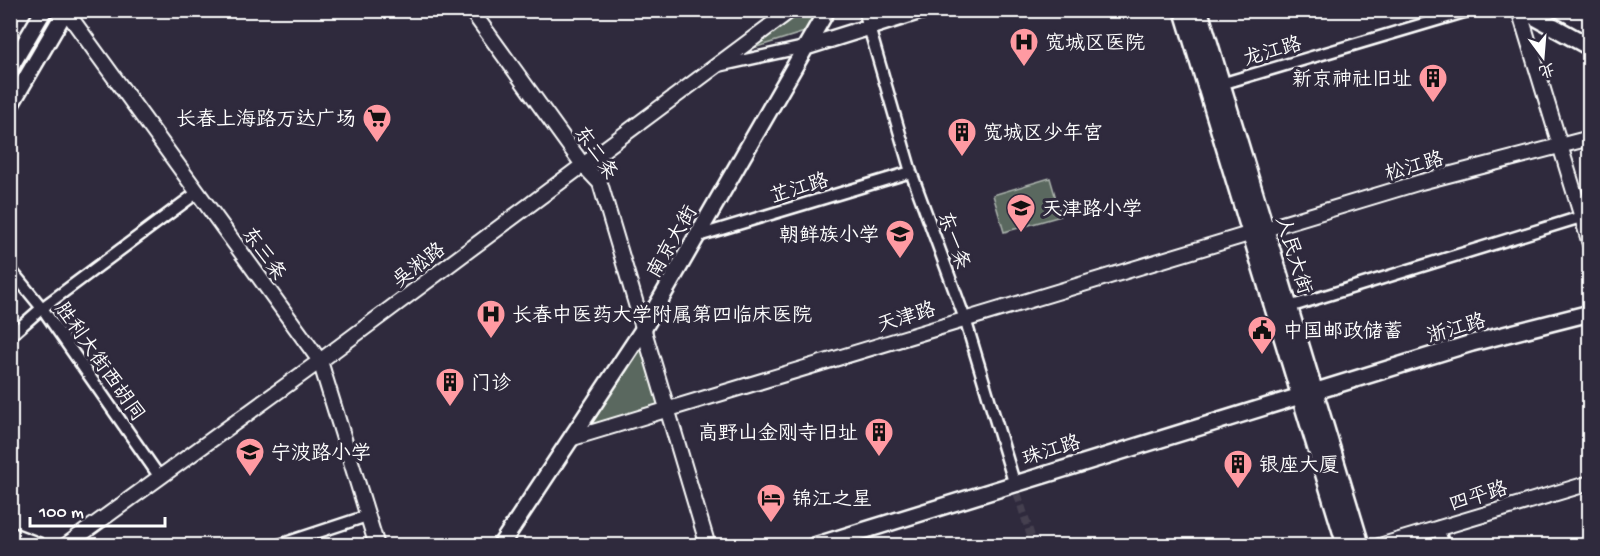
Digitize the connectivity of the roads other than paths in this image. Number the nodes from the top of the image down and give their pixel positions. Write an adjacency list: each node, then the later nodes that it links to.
1 (44, 10): 17 (main road)
2 (66, 10): 20 (main road); 25 (street, 东三条)
3 (471, 10): 23 (street, 东二条)
4 (791, 10): 18 (street, 吴淞路)
5 (827, 10): 15 (main road, 南京大街)
6 (864, 10): 13 (street, 东一条)
7 (924, 10): 13 (main road)
8 (1183, 10): 27 (main road, 人民大街)
9 (1199, 10): 19 (main road, 人民大街)
10 (1471, 10): 19 (street, 龙江路)
11 (1521, 10): 16 (main road); 22 (street)
12 (1539, 10): 14 (main road)
13 (870, 28): 15 (main road); 24 (street, 东一条)
14 (1590, 38)
15 (809, 46): 18 (street); 28 (main road, 南京大街)
16 (1590, 47)
17 (10, 68)
18 (711, 68): 23 (street, 吴淞路)
19 (1221, 84): 27 (main road, 人民大街)
20 (10, 106)
21 (1590, 138): 22 (street, 松江路)
22 (1560, 147): 26 (street); 27 (street, 松江路)
23 (583, 165): 35 (street, 东二条); 37 (street, 吴淞路)
24 (911, 172): 28 (street, 芷江路); 34 (street, 东一条)
25 (198, 192): 32 (street); 37 (street, 东三条)
26 (1581, 217): 29 (street); 31 (street)
27 (1259, 233): 31 (main road, 人民大街); 34 (street, 天津路); 38 (main road, 人民大街)
28 (698, 236): 35 (main road, 南京大街)
29 (1590, 243)
30 (10, 269): 32 (street, 胜利大街西胡同)
31 (1289, 307): 38 (main road, 人民大街)
32 (42, 308): 36 (street); 41 (street, 胜利大街西胡同)
33 (1590, 313): 38 (main road, 浙江路)
34 (965, 318): 39 (street, 天津路); 42 (street, 东一条)
35 (644, 328): 39 (street, 东二条); 40 (main road, 南京大街)
36 (10, 336)
37 (320, 361): 41 (street, 吴淞路); 44 (street, 东三条)
38 (1307, 393): 42 (main road, 珠江路); 54 (main road, 人民大街); 55 (main road, 人民大街)
39 (669, 409): 40 (street, 天津路); 52 (street, 东二条)
40 (573, 438): 51 (main road, 南京大街)
41 (159, 476): 48 (street, 吴淞路)
42 (1014, 482): 53 (main road, 珠江路)
43 (1590, 483): 45 (street, 四平路)
44 (367, 516): 49 (street); 50 (street, 东三条)
45 (1438, 527): 56 (street, 四平路); 57 (street)
46 (10, 535): 47 (main road)
47 (39, 546)
48 (65, 546)
49 (276, 546)
50 (377, 546)
51 (500, 546)
52 (708, 546)
53 (814, 546)
54 (1346, 546)
55 (1361, 546)
56 (1379, 546)
57 (1444, 546)

